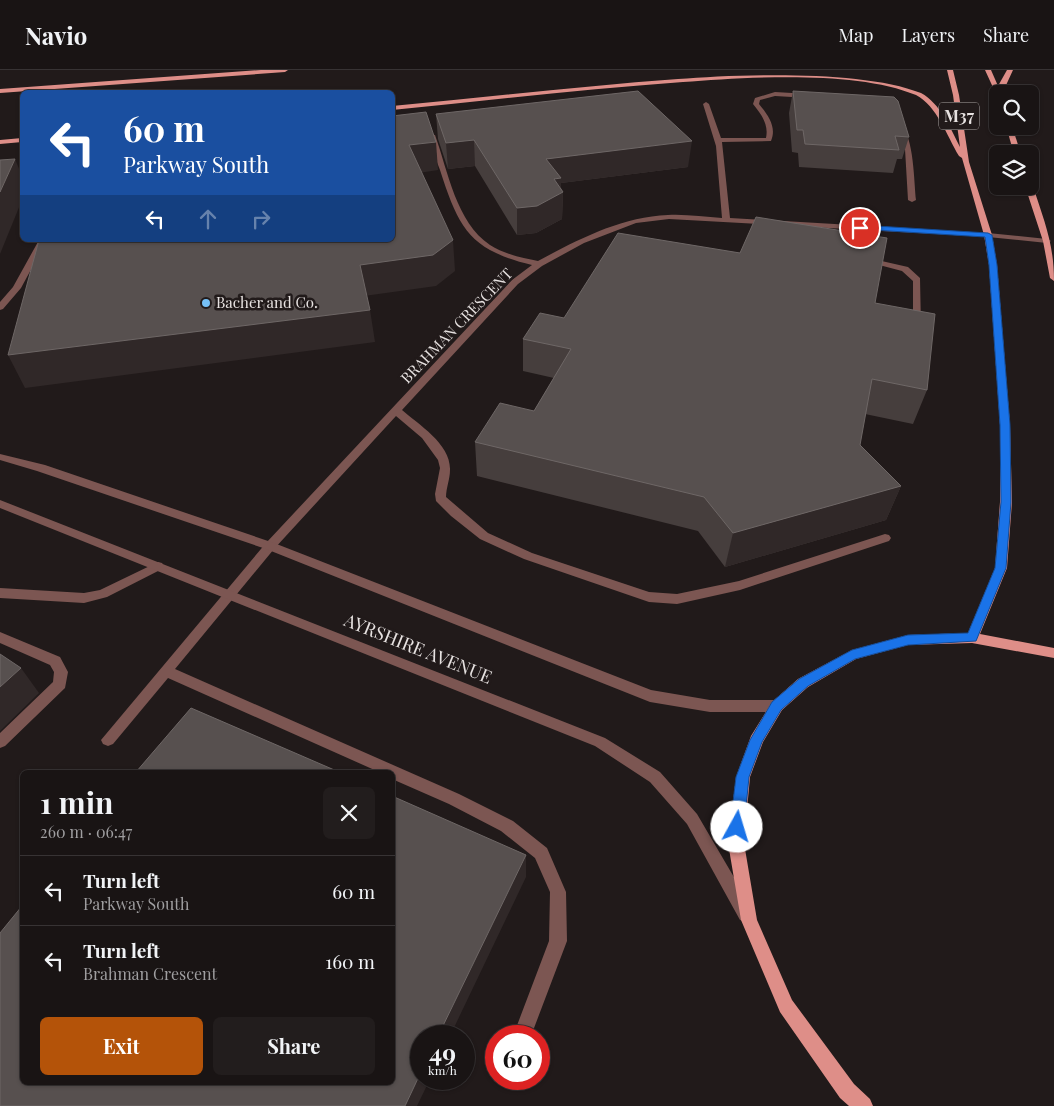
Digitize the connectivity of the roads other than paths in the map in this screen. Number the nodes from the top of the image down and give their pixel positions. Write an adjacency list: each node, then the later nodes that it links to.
1 (285, 70): 9 (main road)
2 (770, 70): 6 (main road)
3 (950, 70): 18 (main road, M37)
4 (988, 70): 7 (main road, M37)
5 (1010, 70): 8 (main road)
6 (623, 85): 12 (main road); 18 (main road)
7 (995, 85)
8 (1003, 85)
9 (0, 91)
10 (814, 97): 16 (street)
11 (706, 104): 16 (street)
12 (395, 108)
13 (895, 118): 20 (street)
14 (432, 135): 26 (street)
15 (20, 140): 17 (main road)
16 (718, 140): 21 (street)
17 (0, 142)
18 (966, 162): 22 (main road, M37)
19 (1032, 195): 23 (main road)
20 (912, 200)
21 (726, 220): 22 (street, BRAHMAN CRESCENT); 26 (street, BRAHMAN CRESCENT)
22 (988, 235): 23 (street, BRAHMAN CRESCENT); 39 (main road, M37)
23 (1047, 241): 27 (main road)
24 (42, 242): 28 (street)
25 (855, 257): 29 (street)
26 (539, 264): 30 (street, BRAHMAN CRESCENT)
27 (1054, 278)
28 (0, 307)
29 (918, 327)
30 (395, 410): 33 (street); 34 (street, BRAHMAN CRESCENT)
31 (0, 457): 34 (street)
32 (0, 504): 35 (street, AYRSHIRE AVENUE)
33 (885, 538)
34 (270, 546): 37 (street, BRAHMAN CRESCENT); 42 (street)
35 (158, 566): 36 (street); 37 (street, AYRSHIRE AVENUE)
36 (0, 593)
37 (230, 594): 41 (street, BRAHMAN CRESCENT); 47 (street, AYRSHIRE AVENUE)
38 (0, 637): 44 (street)
39 (972, 638): 40 (main road); 42 (main road)
40 (1054, 653)
41 (166, 671): 43 (street, BRAHMAN CRESCENT); 45 (street)
42 (777, 706): 47 (main road)
43 (108, 740)
44 (0, 742)
45 (389, 770)
46 (395, 773): 48 (street)
47 (749, 920): 49 (main road)
48 (526, 1025)
49 (863, 1106)

